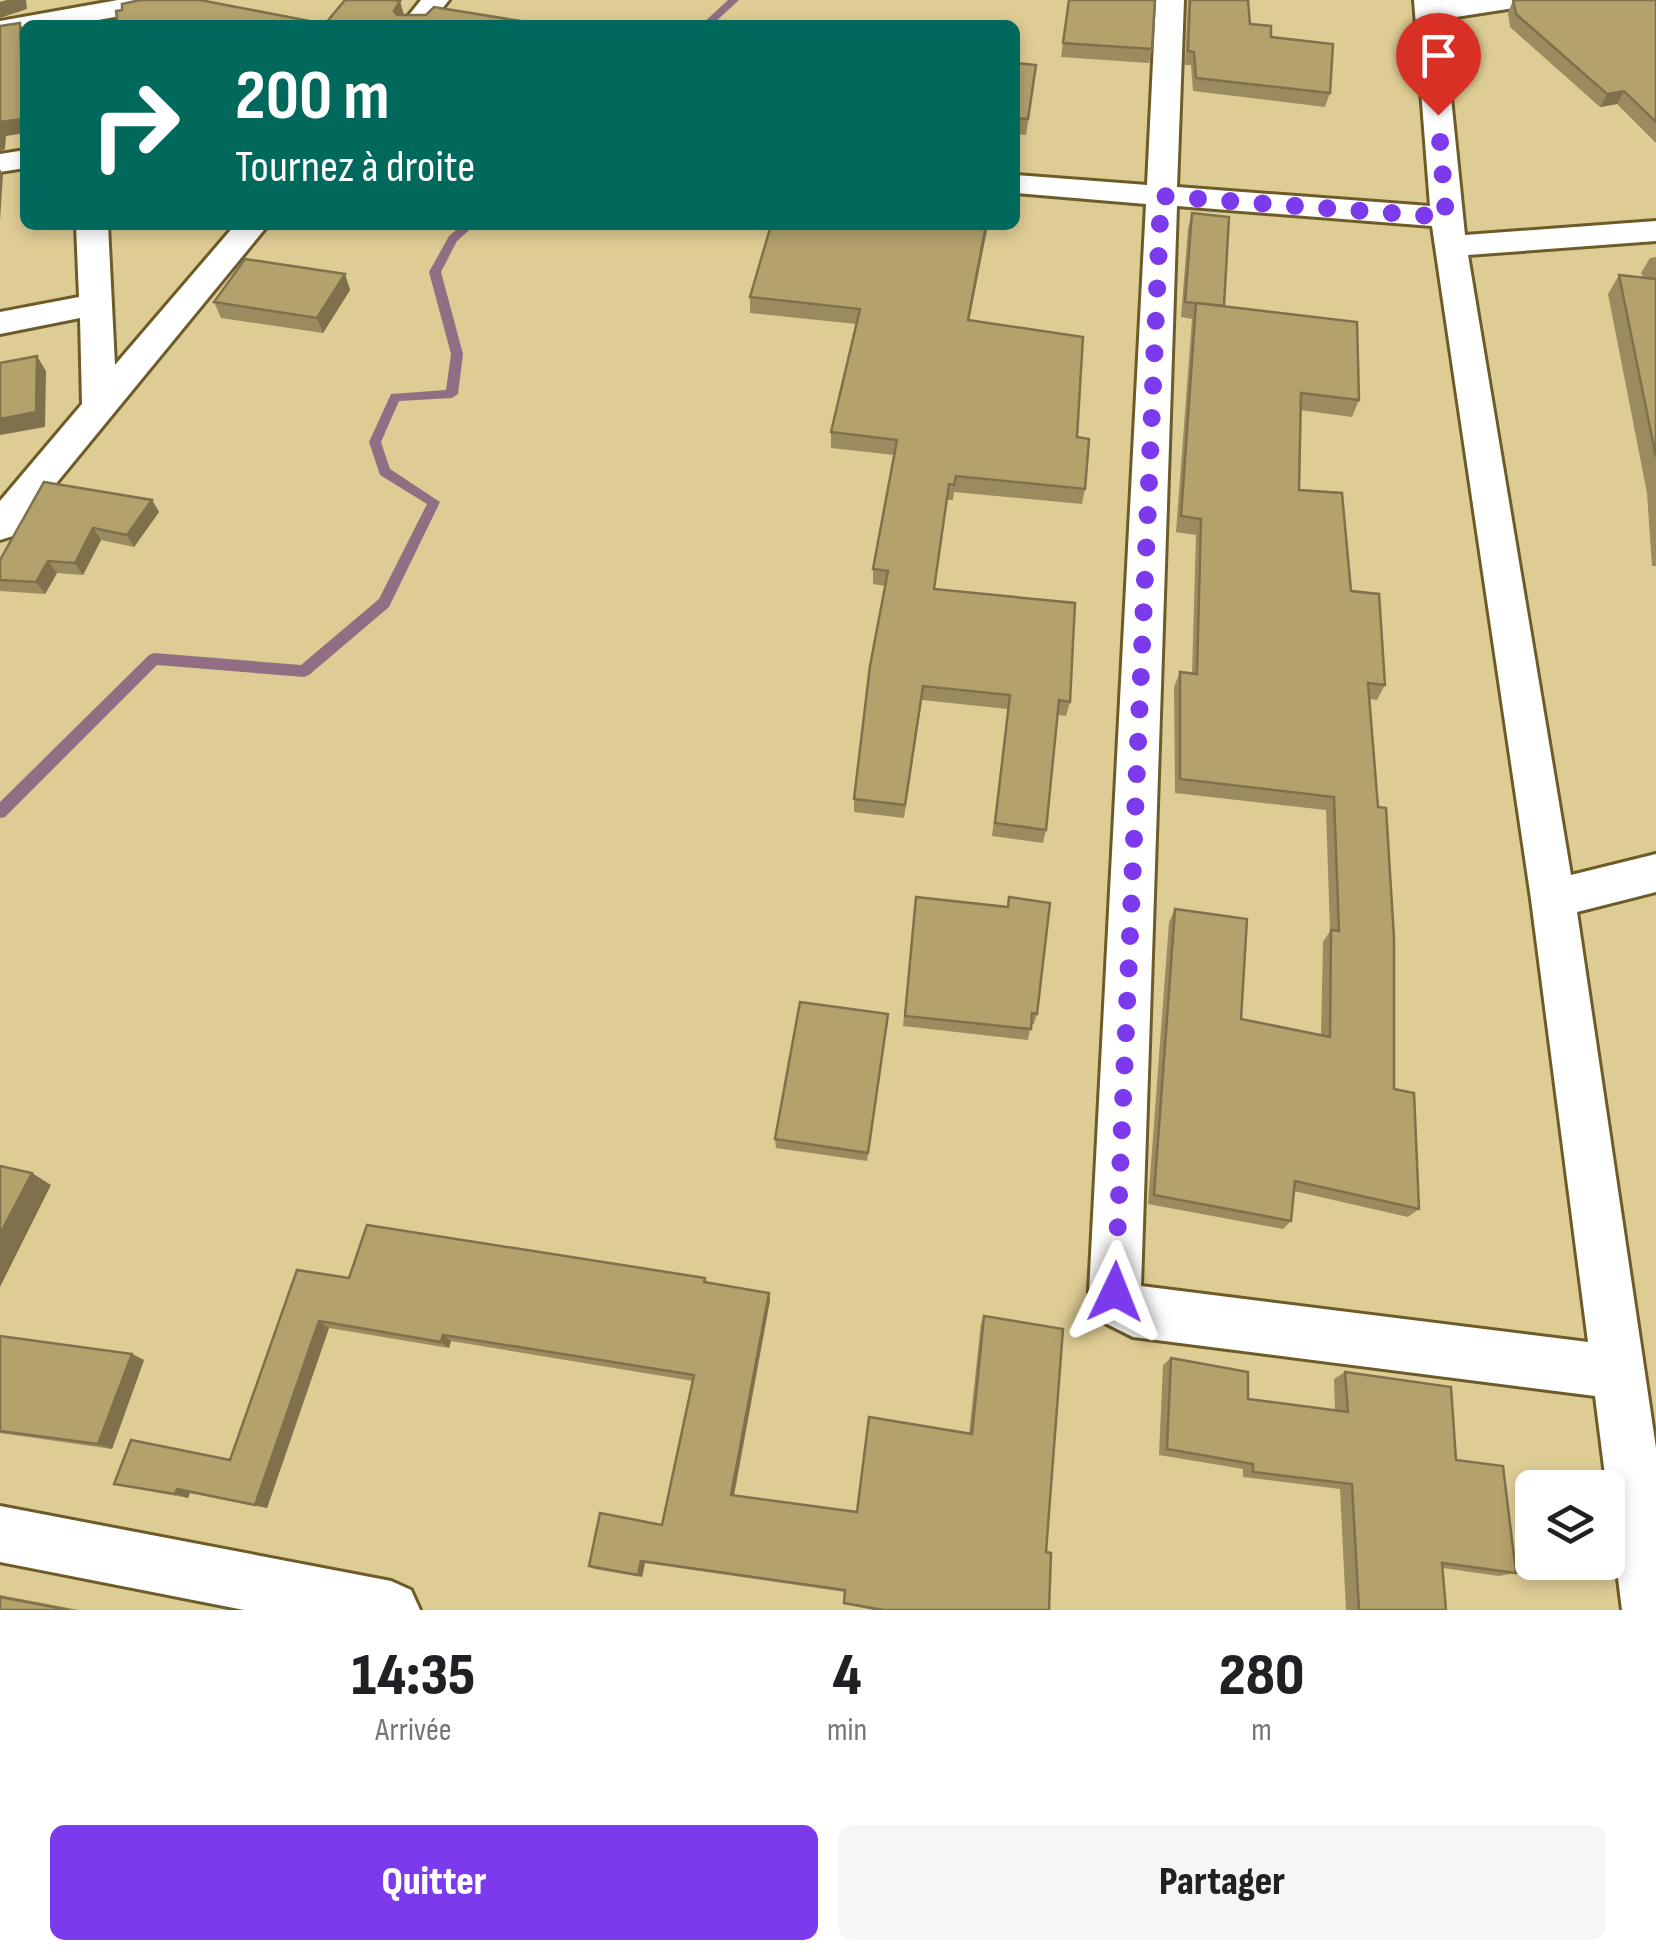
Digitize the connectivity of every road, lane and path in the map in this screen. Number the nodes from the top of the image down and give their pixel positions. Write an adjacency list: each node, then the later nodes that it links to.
1 (165, 0): 6 (street)
2 (435, 0): 8 (street)
3 (1170, 0): 10 (street)
4 (1514, 0): 5 (street)
5 (1429, 6): 14 (street)
6 (78, 13): 7 (street)
7 (44, 20)
8 (419, 20)
9 (1020, 184): 10 (street)
10 (1161, 196): 14 (street); 21 (street)
11 (92, 230): 15 (street)
12 (248, 230): 17 (street)
13 (1656, 231): 14 (street)
14 (1448, 232): 20 (street)
15 (98, 304): 16 (street); 17 (street)
16 (0, 323)
17 (100, 406): 18 (street)
18 (0, 526)
19 (1656, 873): 20 (street)
20 (1553, 899): 21 (street)
21 (1618, 1372): 23 (street)
22 (0, 1534): 24 (street)
23 (1652, 1599)
24 (392, 1610)

